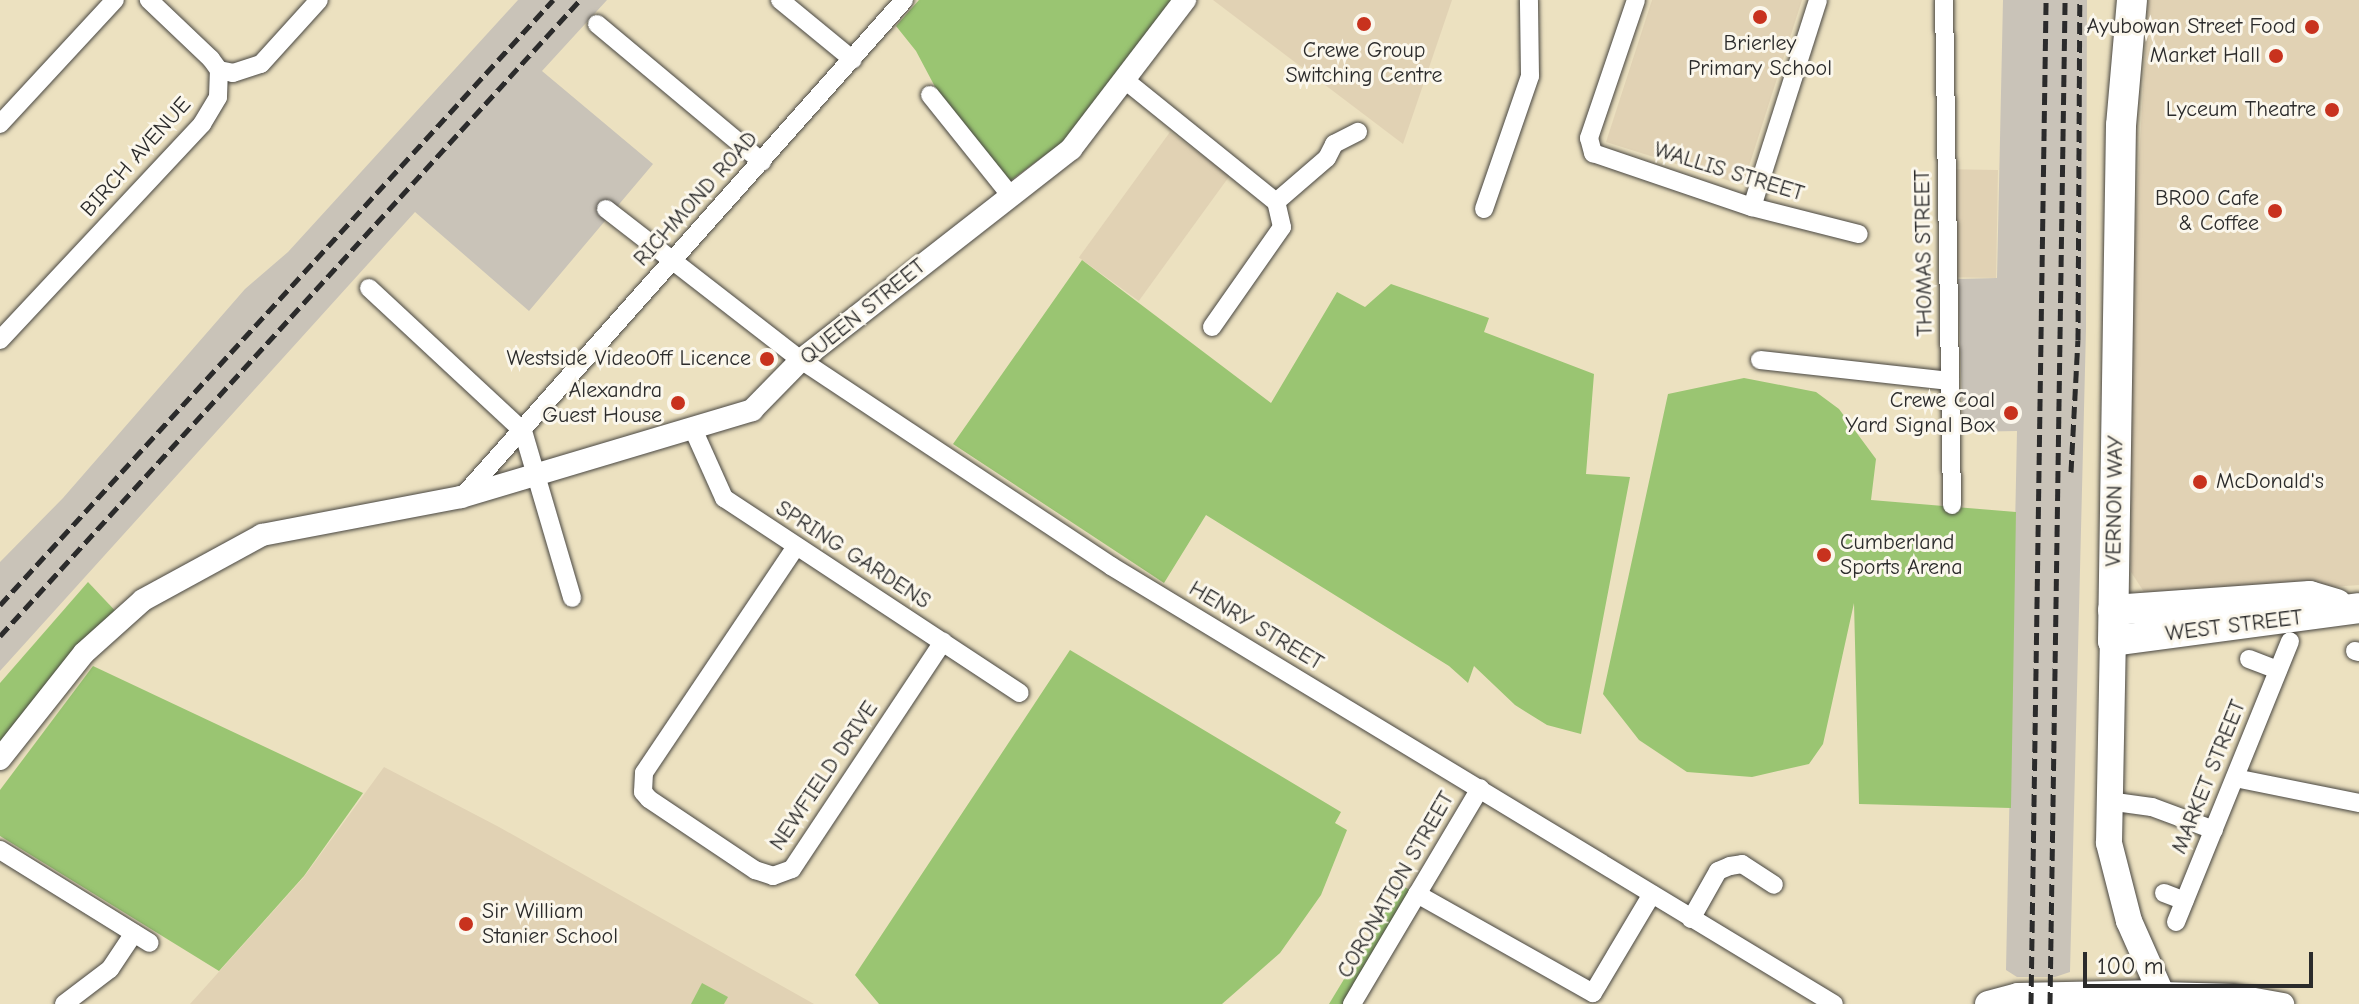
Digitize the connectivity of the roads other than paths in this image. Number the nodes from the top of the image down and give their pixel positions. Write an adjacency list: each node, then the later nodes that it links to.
1 (115, 0): 17 (street)
2 (149, 0): 14 (street)
3 (319, 0): 14 (street)
4 (780, 0): 13 (street)
5 (904, 0): 13 (street, RICHMOND ROAD)
6 (1185, 0): 15 (street, QUEEN STREET)
7 (1529, 0): 24 (street)
8 (1636, 0): 22 (street, WALLIS STREET)
9 (1818, 0): 22 (street)
10 (1944, 0): 32 (street, THOMAS STREET)
11 (2132, 0): 41 (main road, VERNON WAY)
12 (597, 24): 19 (street)
13 (853, 60): 19 (street, RICHMOND ROAD)
14 (219, 70): 29 (street, BIRCH AVENUE)
15 (1126, 81): 20 (street, QUEEN STREET); 21 (street)
16 (930, 95): 20 (street)
17 (0, 124)
18 (1358, 132): 21 (street)
19 (762, 162): 26 (street, RICHMOND ROAD)
20 (1010, 195): 30 (street, QUEEN STREET)
21 (1276, 202): 28 (street)
22 (1752, 207): 25 (street, WALLIS STREET)
23 (606, 209): 26 (street, HENRY STREET)
24 (1484, 209)
25 (1859, 234)
26 (670, 263): 30 (street, HENRY STREET); 34 (street, RICHMOND ROAD)
27 (369, 288): 34 (street)
28 (1212, 327)
29 (0, 340)
30 (801, 360): 33 (street, QUEEN STREET); 50 (street, HENRY STREET)
31 (1760, 360): 32 (street)
32 (1950, 381): 37 (street, THOMAS STREET)
33 (693, 429): 35 (street, QUEEN STREET); 38 (street, SPRING GARDENS)
34 (523, 431): 35 (street); 36 (street, RICHMOND ROAD)
35 (535, 475): 36 (street, QUEEN STREET); 39 (street)
36 (461, 497): 48 (street, QUEEN STREET)
37 (1952, 505)
38 (795, 548): 44 (street, SPRING GARDENS); 44 (street, NEWFIELD DRIVE)
39 (572, 598)
40 (2357, 608): 41 (main road, WEST STREET); 42 (main road, WEST STREET)
41 (2113, 610): 42 (main road, VERNON WAY)
42 (2113, 641): 51 (main road, VERNON WAY)
43 (2290, 641): 46 (street, MARKET STREET)
44 (943, 642): 47 (street, SPRING GARDENS)
45 (2249, 659): 46 (street)
46 (2278, 670): 49 (street, MARKET STREET)
47 (1020, 693)
48 (0, 759)
49 (2235, 778): 52 (street); 53 (street, MARKET STREET)
50 (1480, 788): 57 (street, CORONATION STREET); 58 (street, HENRY STREET)
51 (2108, 801): 53 (street); 62 (main road, VERNON WAY)
52 (2359, 803)
53 (2214, 830): 59 (street, MARKET STREET)
54 (0, 850): 64 (street)
55 (1774, 885): 60 (street)
56 (2164, 893): 59 (street)
57 (1417, 894): 58 (street); 63 (street, CORONATION STREET)
58 (1652, 894): 60 (street, HENRY STREET)
59 (2185, 901): 61 (street, MARKET STREET)
60 (1691, 919): 65 (street, HENRY STREET)
61 (2176, 922)
62 (2161, 999): 66 (main road); 67 (street)
63 (1361, 1002)
64 (64, 1004)
65 (1834, 1004)
66 (1988, 1004)
67 (2283, 1004)

